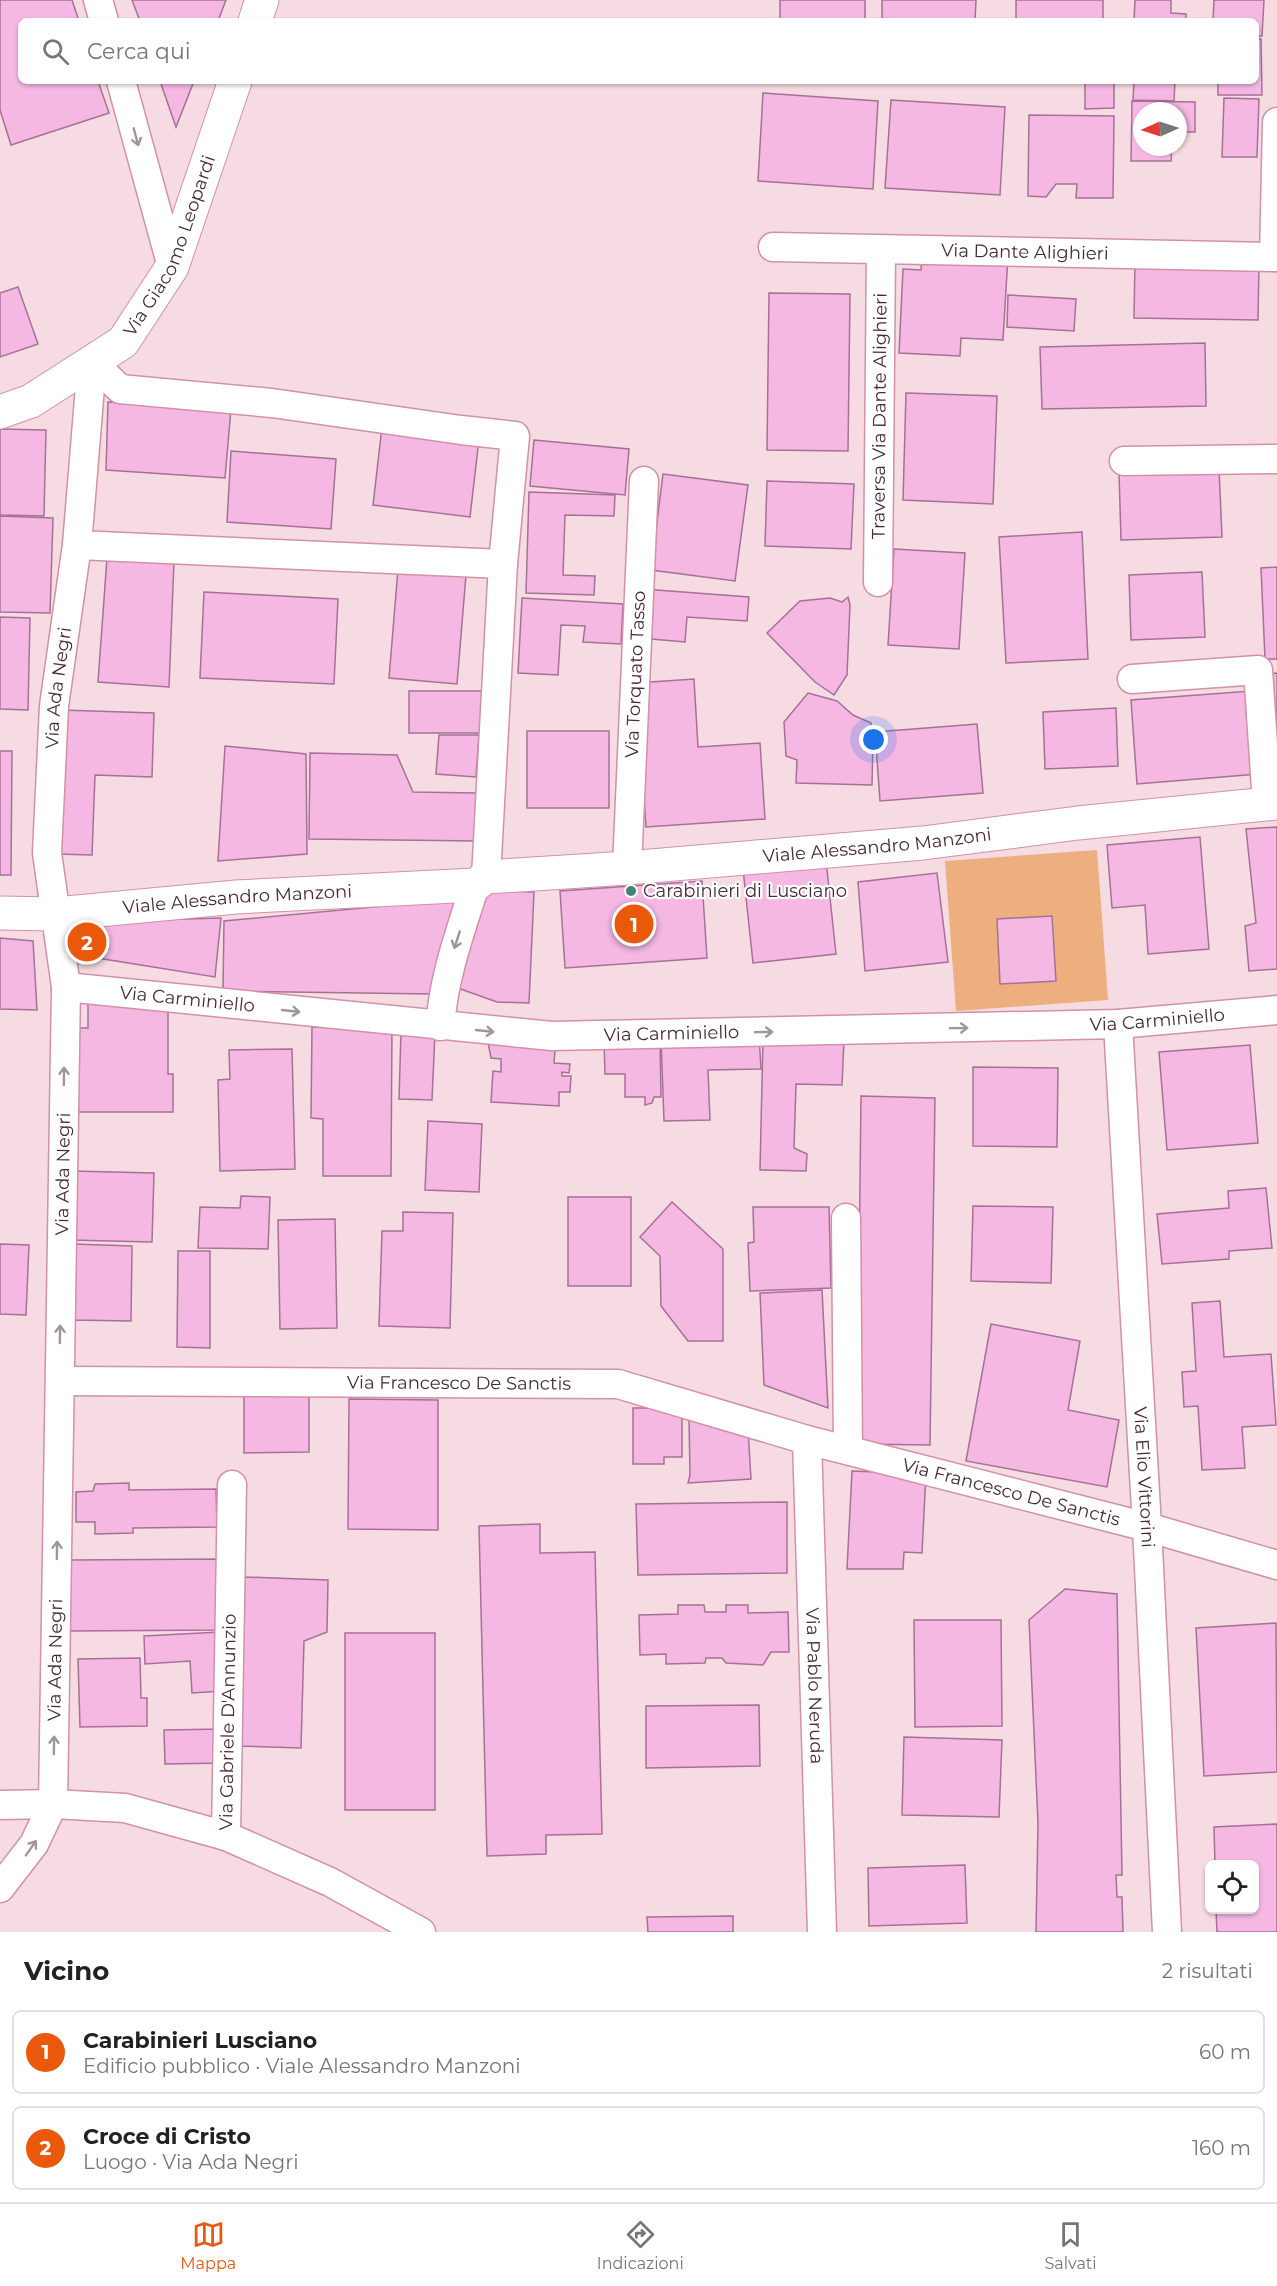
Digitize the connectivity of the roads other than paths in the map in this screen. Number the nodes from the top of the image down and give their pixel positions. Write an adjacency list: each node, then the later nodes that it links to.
1 (98, 0): 3 (street)
2 (262, 0): 4 (street)
3 (103, 18)
4 (256, 18)
5 (122, 84): 11 (street, one-way to 11)
6 (234, 84): 11 (street, Via Giacomo Leopardi)
7 (1277, 122): 10 (street)
8 (773, 247): 9 (street, Via Dante Alighieri)
9 (881, 250): 10 (street, Via Dante Alighieri); 19 (street, Traversa Via Dante Alighieri)
10 (1276, 257)
11 (172, 267): 12 (street, Via Giacomo Leopardi)
12 (92, 362): 13 (street, Via Giacomo Leopardi); 17 (street, Via Ada Negri); 18 (street)
13 (0, 412)
14 (1277, 459): 15 (street)
15 (1124, 461)
16 (644, 481): 22 (street, Via Torquato Tasso)
17 (77, 545): 18 (street); 25 (street, Via Ada Negri)
18 (503, 564): 23 (street)
19 (878, 582)
20 (1132, 679): 21 (street, Viale Alessandro Manzoni)
21 (1272, 803): 22 (street, Viale Alessandro Manzoni)
22 (627, 868): 23 (street, Viale Alessandro Manzoni)
23 (480, 881): 25 (street, Viale Alessandro Manzoni); 29 (street, one-way to 29)
24 (0, 913): 25 (street, Viale Alessandro Manzoni)
25 (56, 914): 26 (street, Via Ada Negri)
26 (66, 987): 29 (street, Via Carminiello, one-way to 29); 31 (street, Via Ada Negri, one-way to 26)
27 (1277, 1010): 28 (street, Via Carminiello)
28 (1118, 1024): 29 (street, Via Carminiello, one-way to 28); 35 (street, Via Elio Vittorini)
29 (440, 1026)
30 (846, 1218): 33 (street)
31 (60, 1381): 32 (street, Via Francesco De Sanctis); 38 (street, Via Ada Negri, one-way to 31)
32 (807, 1440): 33 (street, Via Francesco De Sanctis); 42 (street, Via Pablo Neruda)
33 (848, 1450): 35 (street, Via Francesco De Sanctis)
34 (232, 1485): 39 (street, Via Gabriele D'Annunzio)
35 (1147, 1527): 36 (street, Via Francesco De Sanctis); 43 (street, Via Elio Vittorini)
36 (1277, 1565)
37 (0, 1804): 38 (street, Via Gabriele D'Annunzio)
38 (53, 1804): 39 (street, Via Gabriele D'Annunzio); 40 (street, one-way to 38)
39 (226, 1836): 41 (street)
40 (0, 1888)
41 (421, 1932)
42 (822, 1932)
43 (1167, 1932)

